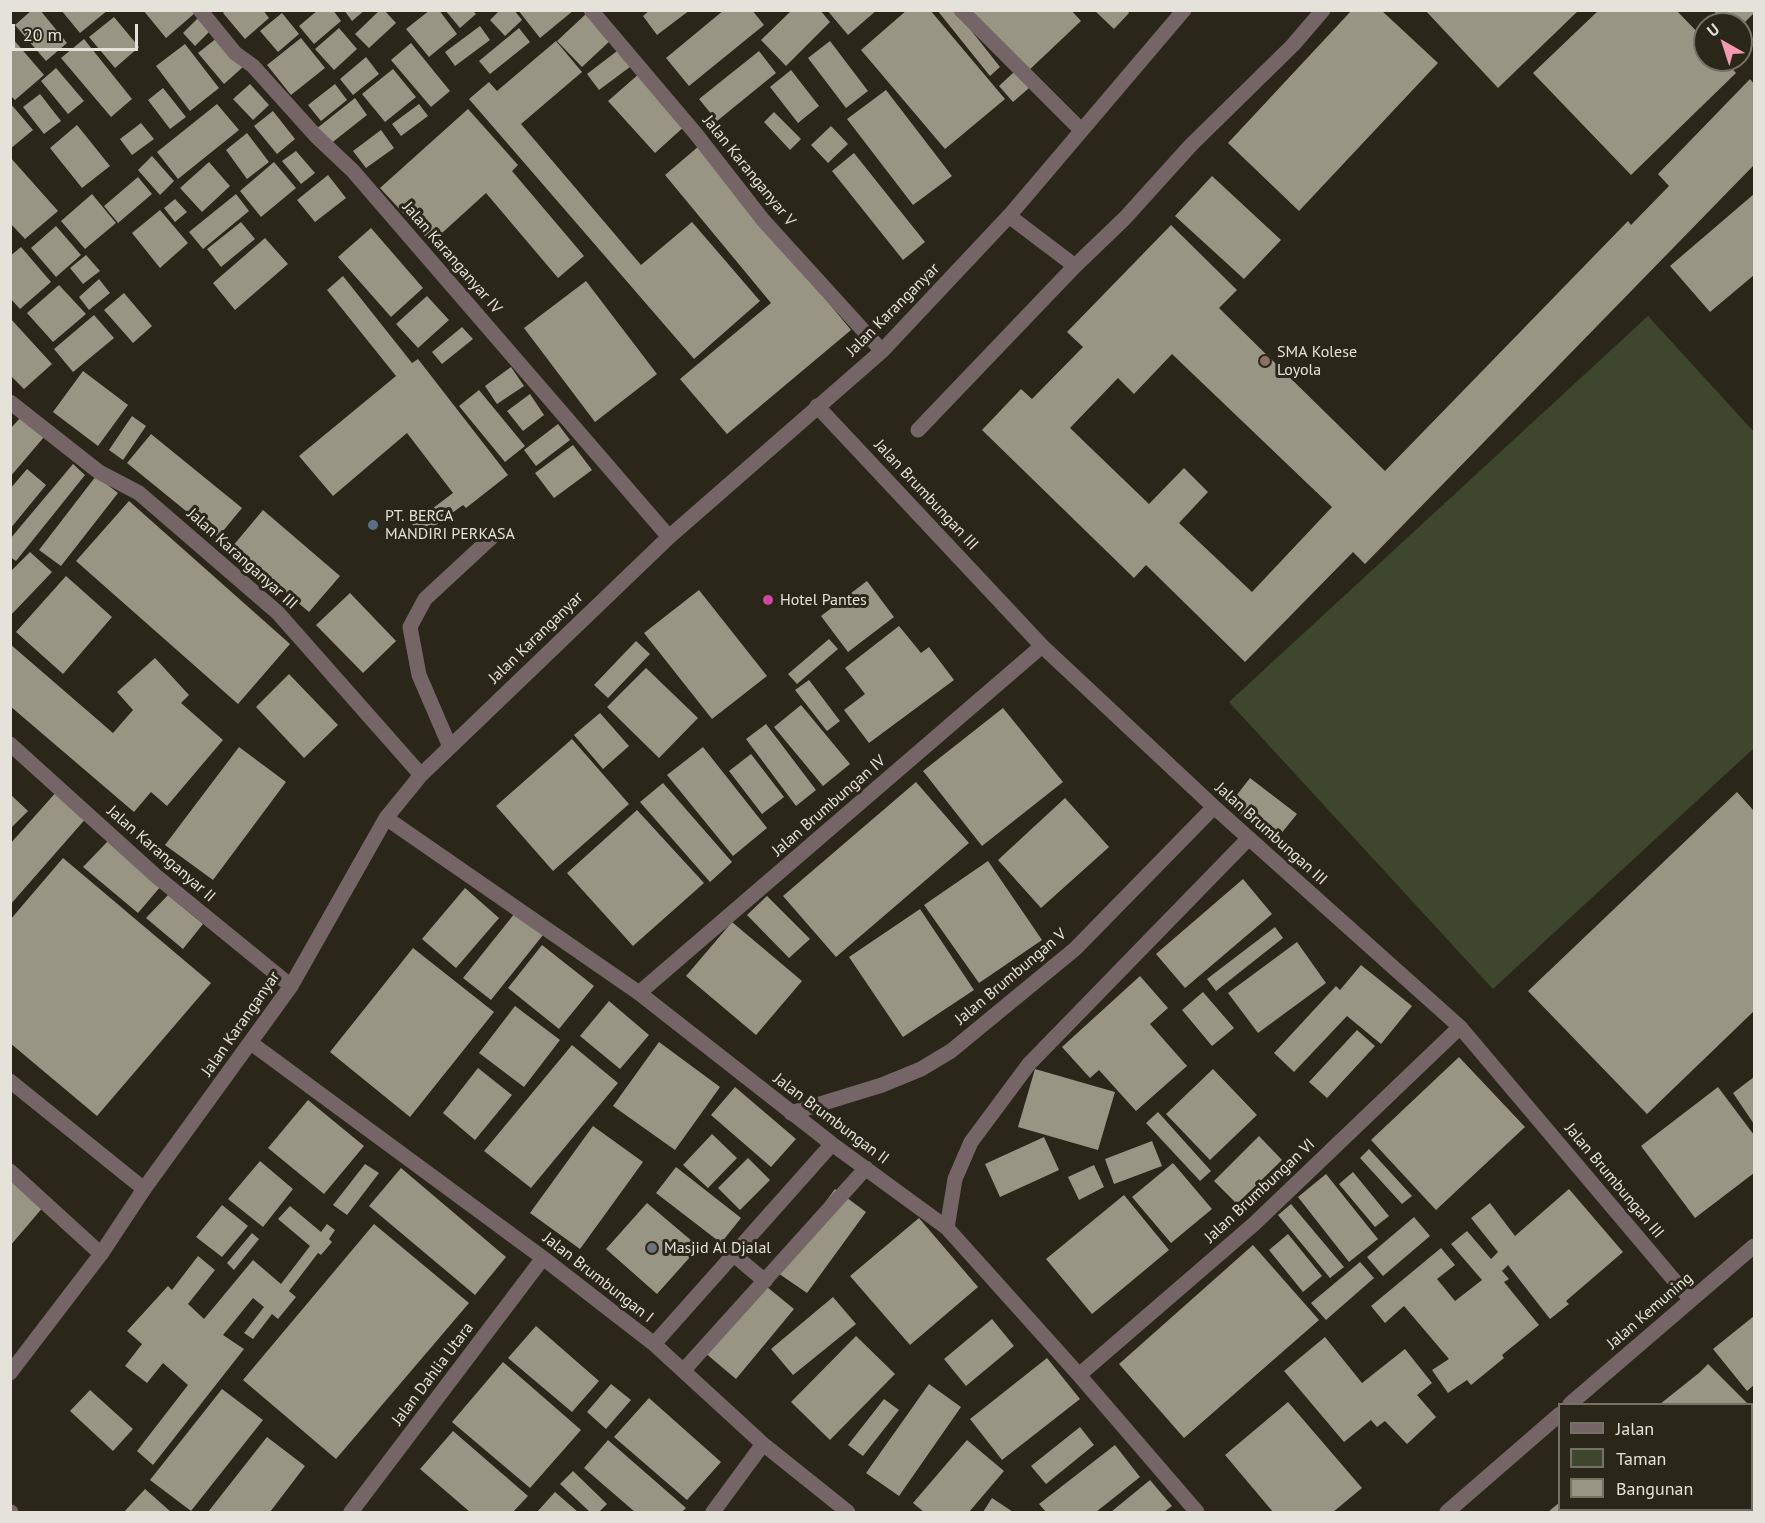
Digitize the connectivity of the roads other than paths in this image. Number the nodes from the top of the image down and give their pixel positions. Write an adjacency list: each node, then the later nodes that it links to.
1 (200, 10): 14 (street, Jalan Karanganyar IV)
2 (591, 10): 9 (street, Jalan Karanganyar V)
3 (961, 10): 6 (street)
4 (1184, 10): 6 (street, Jalan Karanganyar)
5 (1323, 10): 8 (street)
6 (1081, 130): 7 (street, Jalan Karanganyar)
7 (1009, 216): 8 (street); 9 (street, Jalan Karanganyar)
8 (1075, 266): 12 (street)
9 (882, 351): 11 (street, Jalan Karanganyar)
10 (10, 402): 18 (street, Jalan Karanganyar III)
11 (817, 406): 14 (street, Jalan Karanganyar); 15 (street, Jalan Brumbungan III)
12 (918, 430)
13 (493, 536): 17 (street)
14 (669, 537): 17 (street, Jalan Karanganyar)
15 (1042, 646): 19 (street, Jalan Brumbungan III); 23 (street, Jalan Brumbungan IV)
16 (10, 744): 22 (street, Jalan Karanganyar II)
17 (450, 747): 18 (street, Jalan Karanganyar)
18 (421, 775): 20 (street, Jalan Karanganyar)
19 (1214, 807): 21 (street, Jalan Brumbungan III); 27 (street, Jalan Brumbungan V)
20 (386, 818): 22 (street, Jalan Karanganyar); 23 (street, Jalan Brumbungan II)
21 (1249, 838): 24 (street, Jalan Brumbungan III); 32 (street)
22 (291, 986): 25 (street, Jalan Karanganyar)
23 (639, 993): 27 (street, Jalan Brumbungan II)
24 (1460, 1027): 38 (street, Jalan Brumbungan III); 42 (street, Jalan Brumbungan VI)
25 (251, 1043): 31 (street, Jalan Karanganyar); 36 (street, Jalan Brumbungan I)
26 (10, 1081): 31 (street)
27 (792, 1113): 28 (street, Jalan Brumbungan II)
28 (832, 1144): 29 (street, Jalan Brumbungan II); 35 (street)
29 (866, 1168): 32 (street, Jalan Brumbungan II); 37 (street)
30 (10, 1171): 34 (street)
31 (144, 1189): 34 (street, Jalan Karanganyar)
32 (947, 1228): 42 (street, Jalan Brumbungan II)
33 (1755, 1246): 38 (street, Jalan Kemuning)
34 (101, 1254): 41 (street, Jalan Karanganyar)
35 (734, 1254): 37 (street); 39 (street)
36 (543, 1258): 39 (street, Jalan Brumbungan I); 46 (street, Jalan Dahlia Utara)
37 (765, 1281): 40 (street)
38 (1690, 1299): 43 (street, Jalan Kemuning)
39 (654, 1344): 40 (street, Jalan Brumbungan I)
40 (683, 1371): 45 (street, Jalan Brumbungan I)
41 (10, 1373)
42 (1079, 1375): 49 (street, Jalan Brumbungan II)
43 (1571, 1403)
44 (1558, 1416): 50 (street)
45 (763, 1444): 47 (street); 48 (street, Jalan Brumbungan I)
46 (351, 1512)
47 (713, 1512)
48 (848, 1512)
49 (1197, 1512)
50 (1447, 1512)

